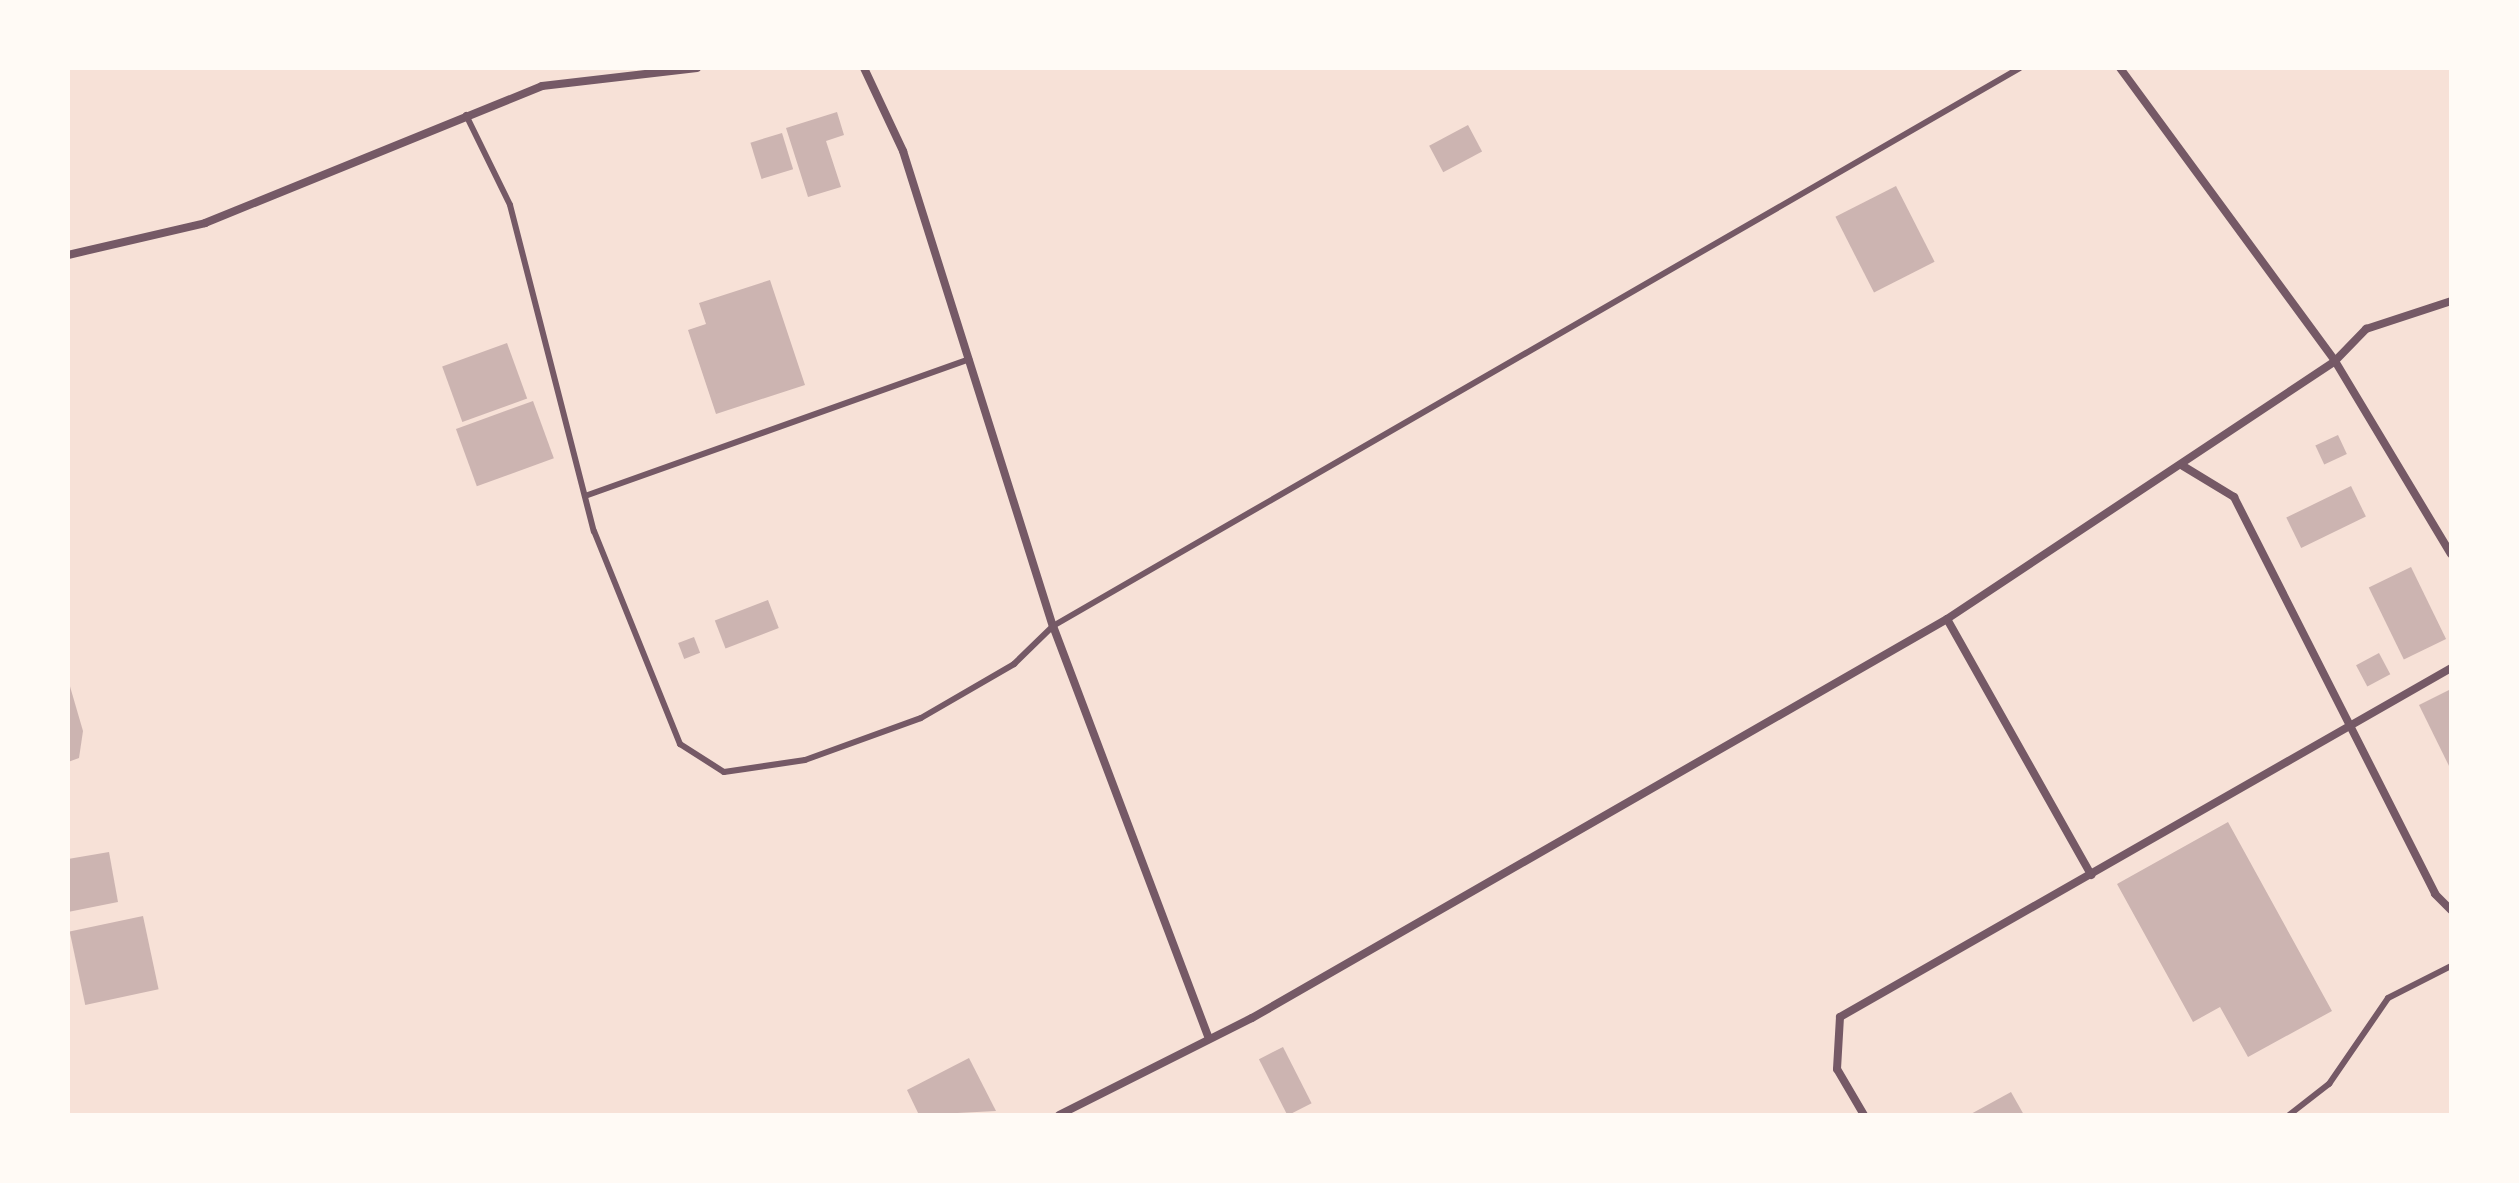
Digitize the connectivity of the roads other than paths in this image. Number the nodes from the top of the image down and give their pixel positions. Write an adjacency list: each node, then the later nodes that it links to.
1 (697, 68): 5 (street)
2 (864, 68): 8 (street)
3 (2020, 68): 14 (lane)
4 (2120, 68): 9 (street)
5 (466, 115): 6 (street); 11 (lane)
6 (68, 255)
7 (2451, 301): 9 (street)
8 (969, 359): 11 (lane); 14 (street)
9 (2335, 361): 10 (street); 12 (street)
10 (2183, 466): 13 (street); 16 (street)
11 (585, 496): 14 (lane)
12 (2451, 554)
13 (1947, 619): 17 (street); 20 (street)
14 (1053, 626): 20 (street)
15 (2451, 668): 16 (street)
16 (2351, 725): 17 (street); 18 (street)
17 (2091, 875): 22 (street)
18 (2451, 910)
19 (2451, 966): 23 (lane)
20 (1209, 1039): 21 (street)
21 (1059, 1115)
22 (1864, 1115)
23 (2289, 1115)

